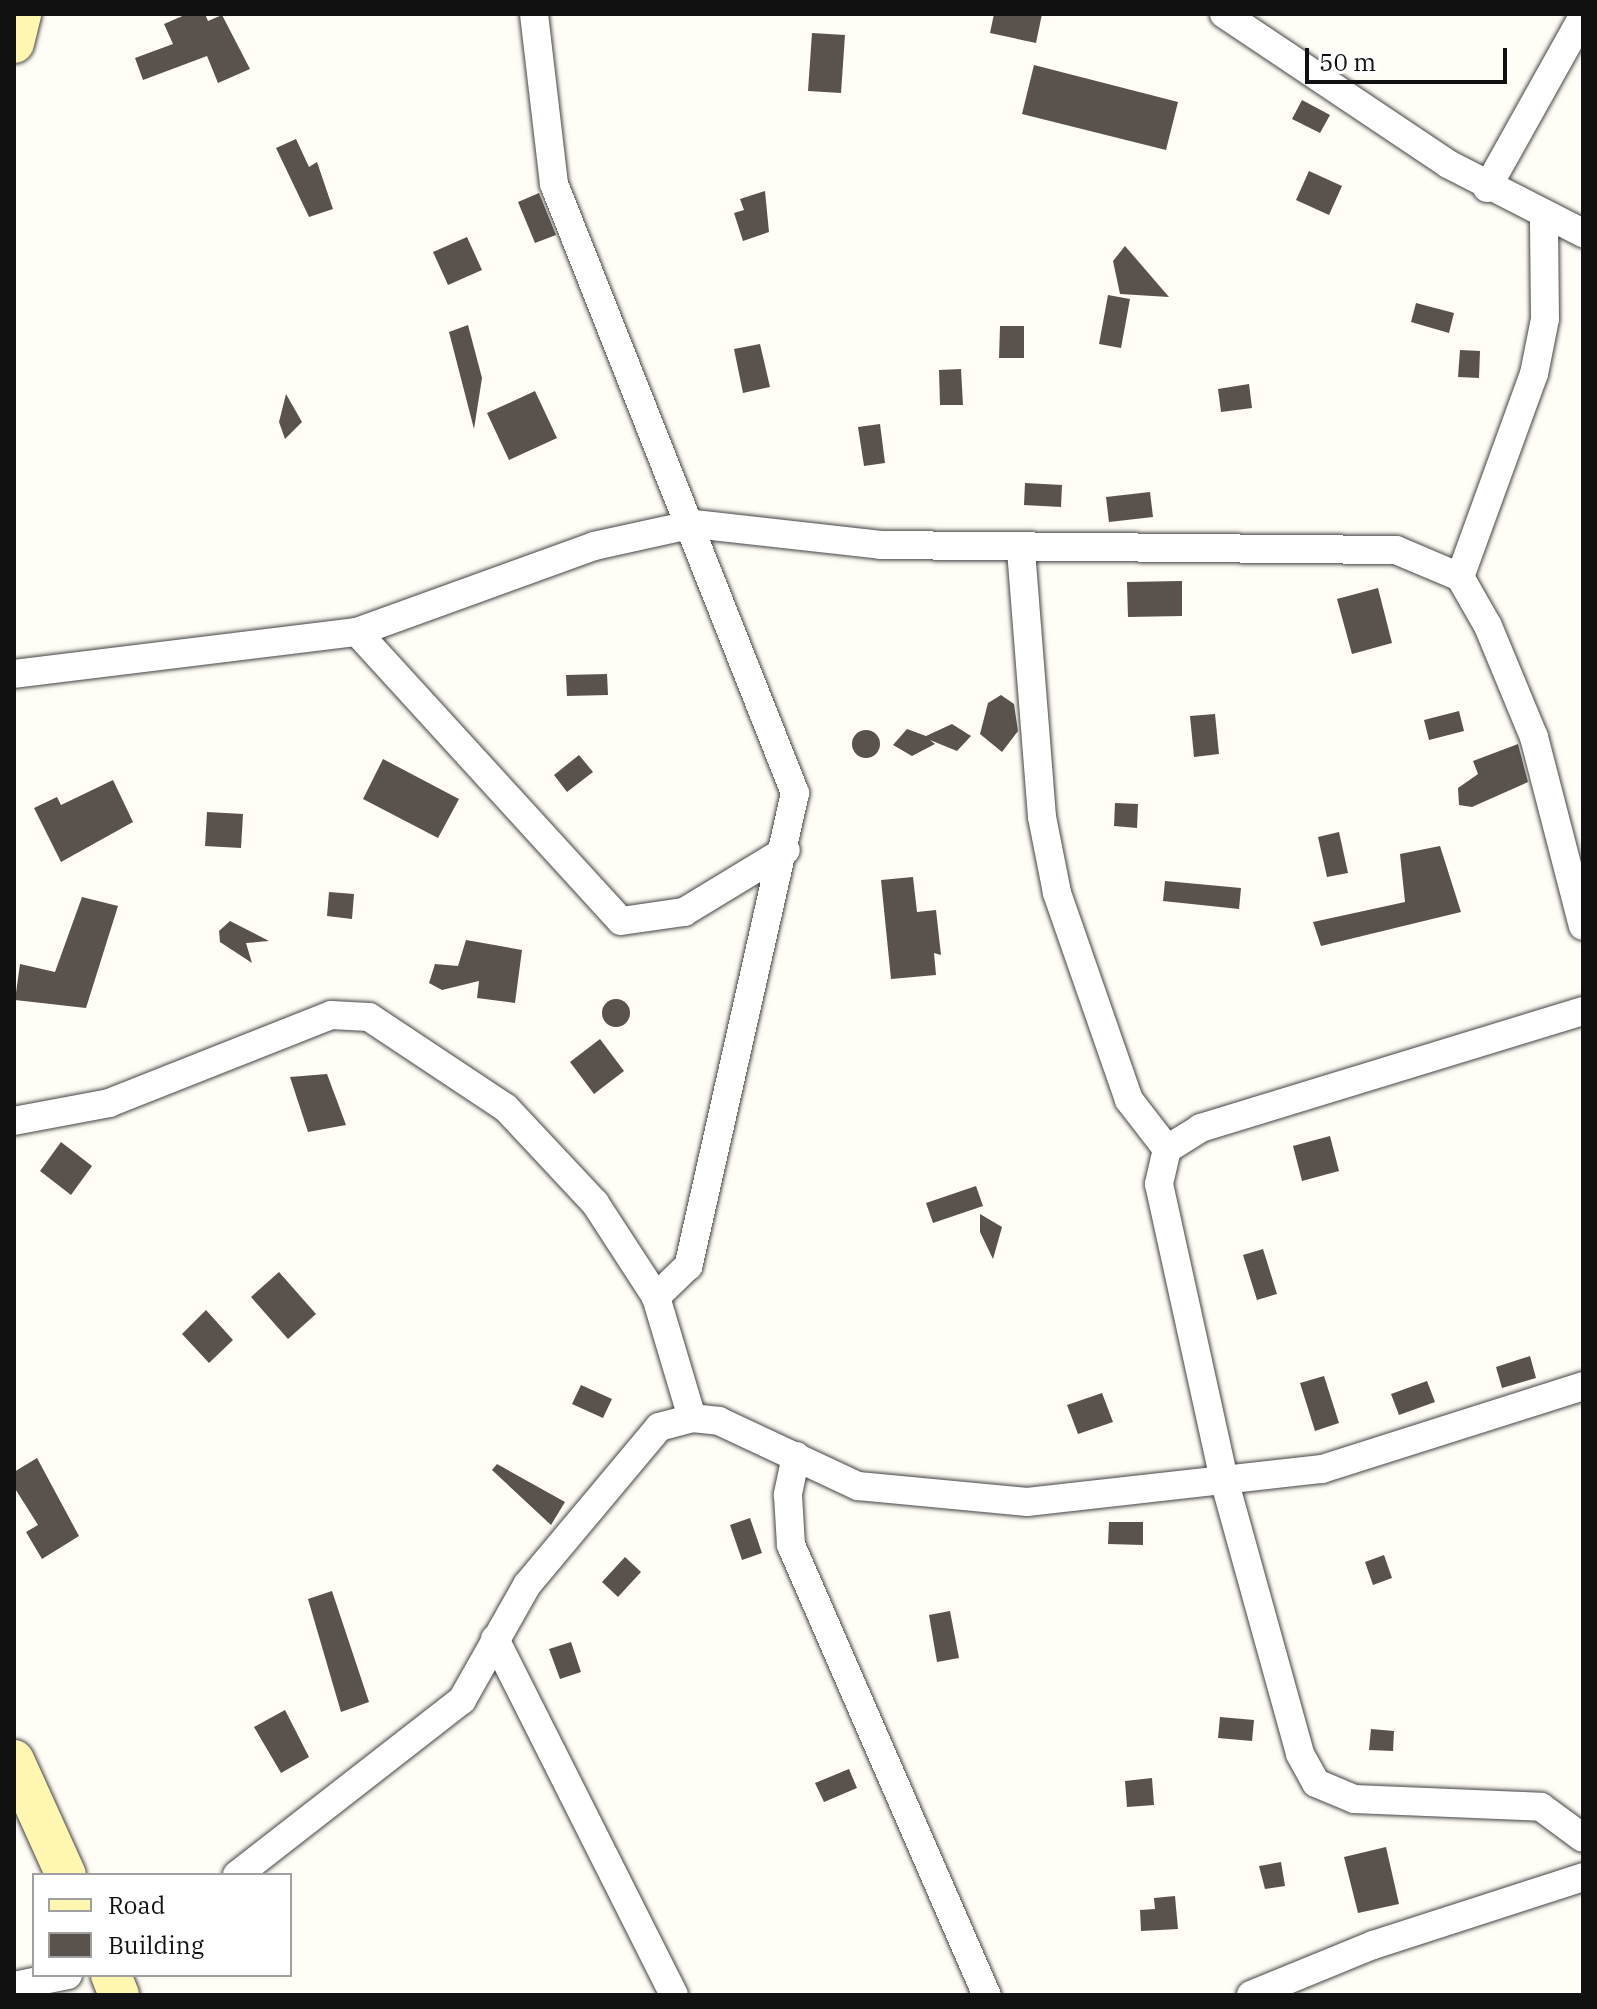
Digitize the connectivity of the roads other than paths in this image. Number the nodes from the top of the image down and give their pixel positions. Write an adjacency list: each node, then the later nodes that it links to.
1 (534, 14): 7 (street)
2 (1583, 16): 4 (street)
3 (1239, 18): 4 (street)
4 (1487, 188): 5 (street)
5 (1544, 217): 6 (street); 9 (street)
6 (1583, 233)
7 (694, 524): 8 (street); 10 (street); 12 (street)
8 (1021, 550): 9 (street); 16 (street)
9 (1460, 577): 13 (street)
10 (357, 632): 11 (street); 12 (street)
11 (14, 674)
12 (786, 850): 17 (street)
13 (1583, 926)
14 (1583, 1011): 16 (street)
15 (14, 1121): 17 (street)
16 (1167, 1149): 21 (street)
17 (656, 1297): 19 (street)
18 (1583, 1386): 21 (street)
19 (692, 1418): 20 (street); 22 (street)
20 (796, 1456): 21 (street); 31 (street)
21 (1225, 1483): 24 (street)
22 (495, 1639): 26 (street); 30 (street)
23 (14, 1760): 25 (street)
24 (1583, 1838)
25 (65, 1873)
26 (240, 1873)
27 (1583, 1877): 32 (street)
28 (58, 1977): 29 (street)
29 (14, 1986)
30 (674, 1995)
31 (987, 1995)
32 (1251, 1995)

